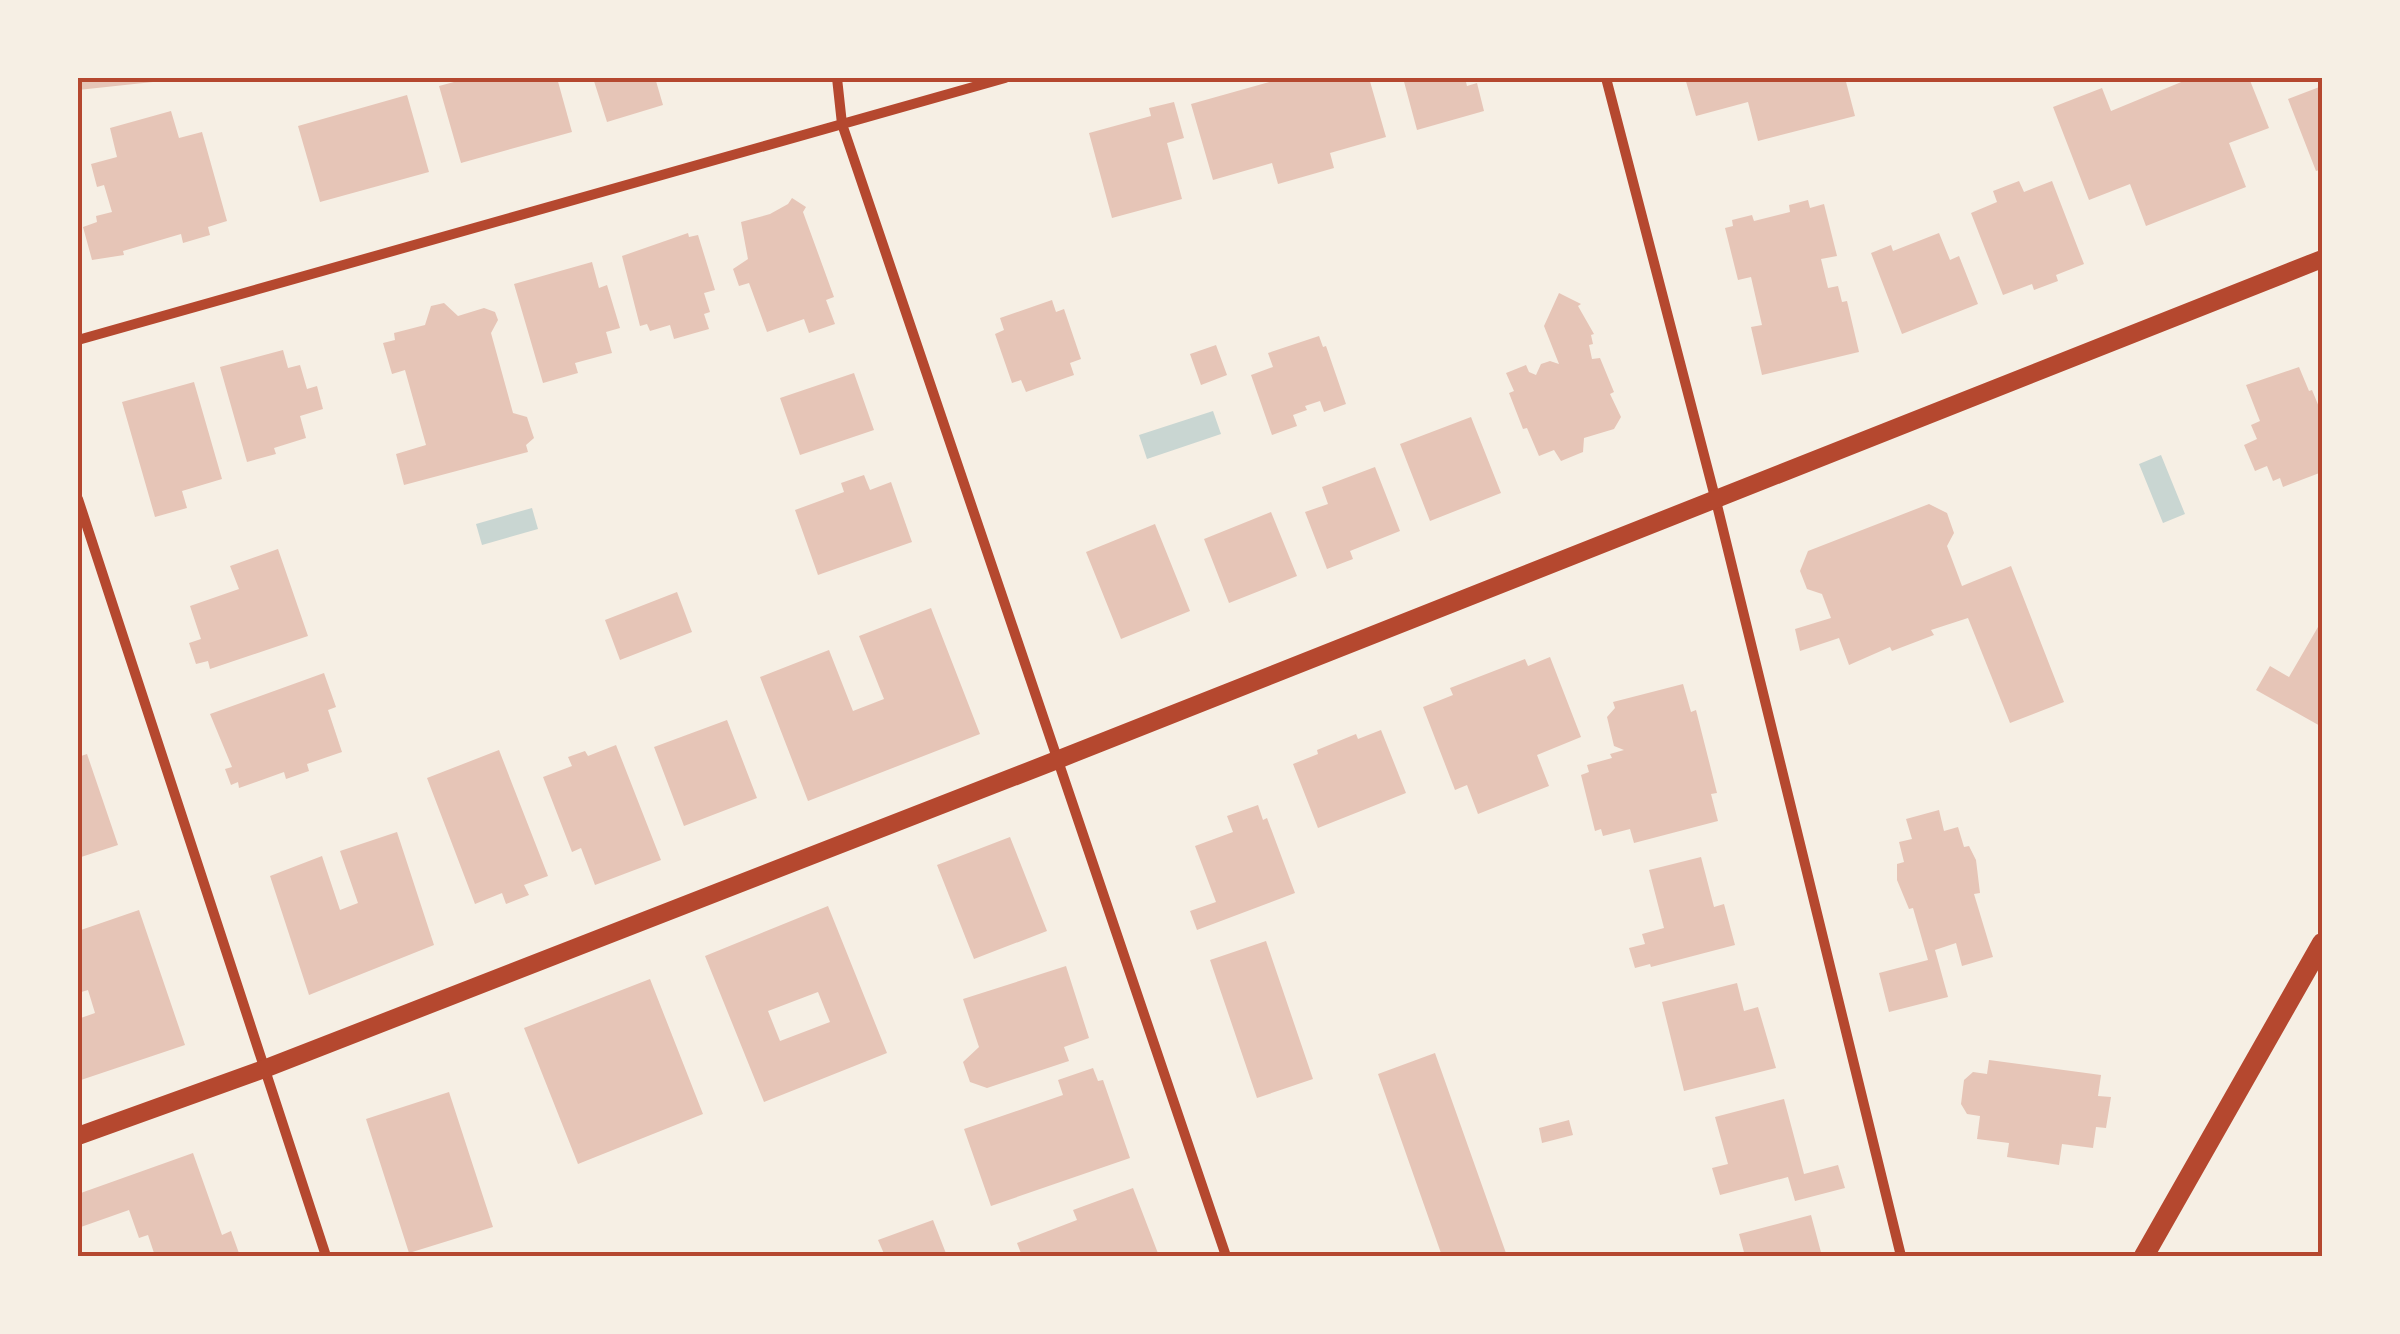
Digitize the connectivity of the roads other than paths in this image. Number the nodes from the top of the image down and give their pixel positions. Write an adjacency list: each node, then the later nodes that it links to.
1 (836, 78): 4 (street)
2 (1006, 78): 4 (street)
3 (1606, 78): 8 (street)
4 (842, 124): 6 (street); 9 (street)
5 (2322, 259): 8 (street)
6 (78, 340)
7 (78, 499): 11 (street)
8 (1716, 501): 9 (street); 15 (street)
9 (1057, 760): 11 (street); 14 (street)
10 (2322, 943): 16 (main road)
11 (264, 1069): 12 (street); 13 (street)
12 (78, 1136)
13 (326, 1256)
14 (1226, 1256)
15 (1901, 1256)
16 (2144, 1256)

